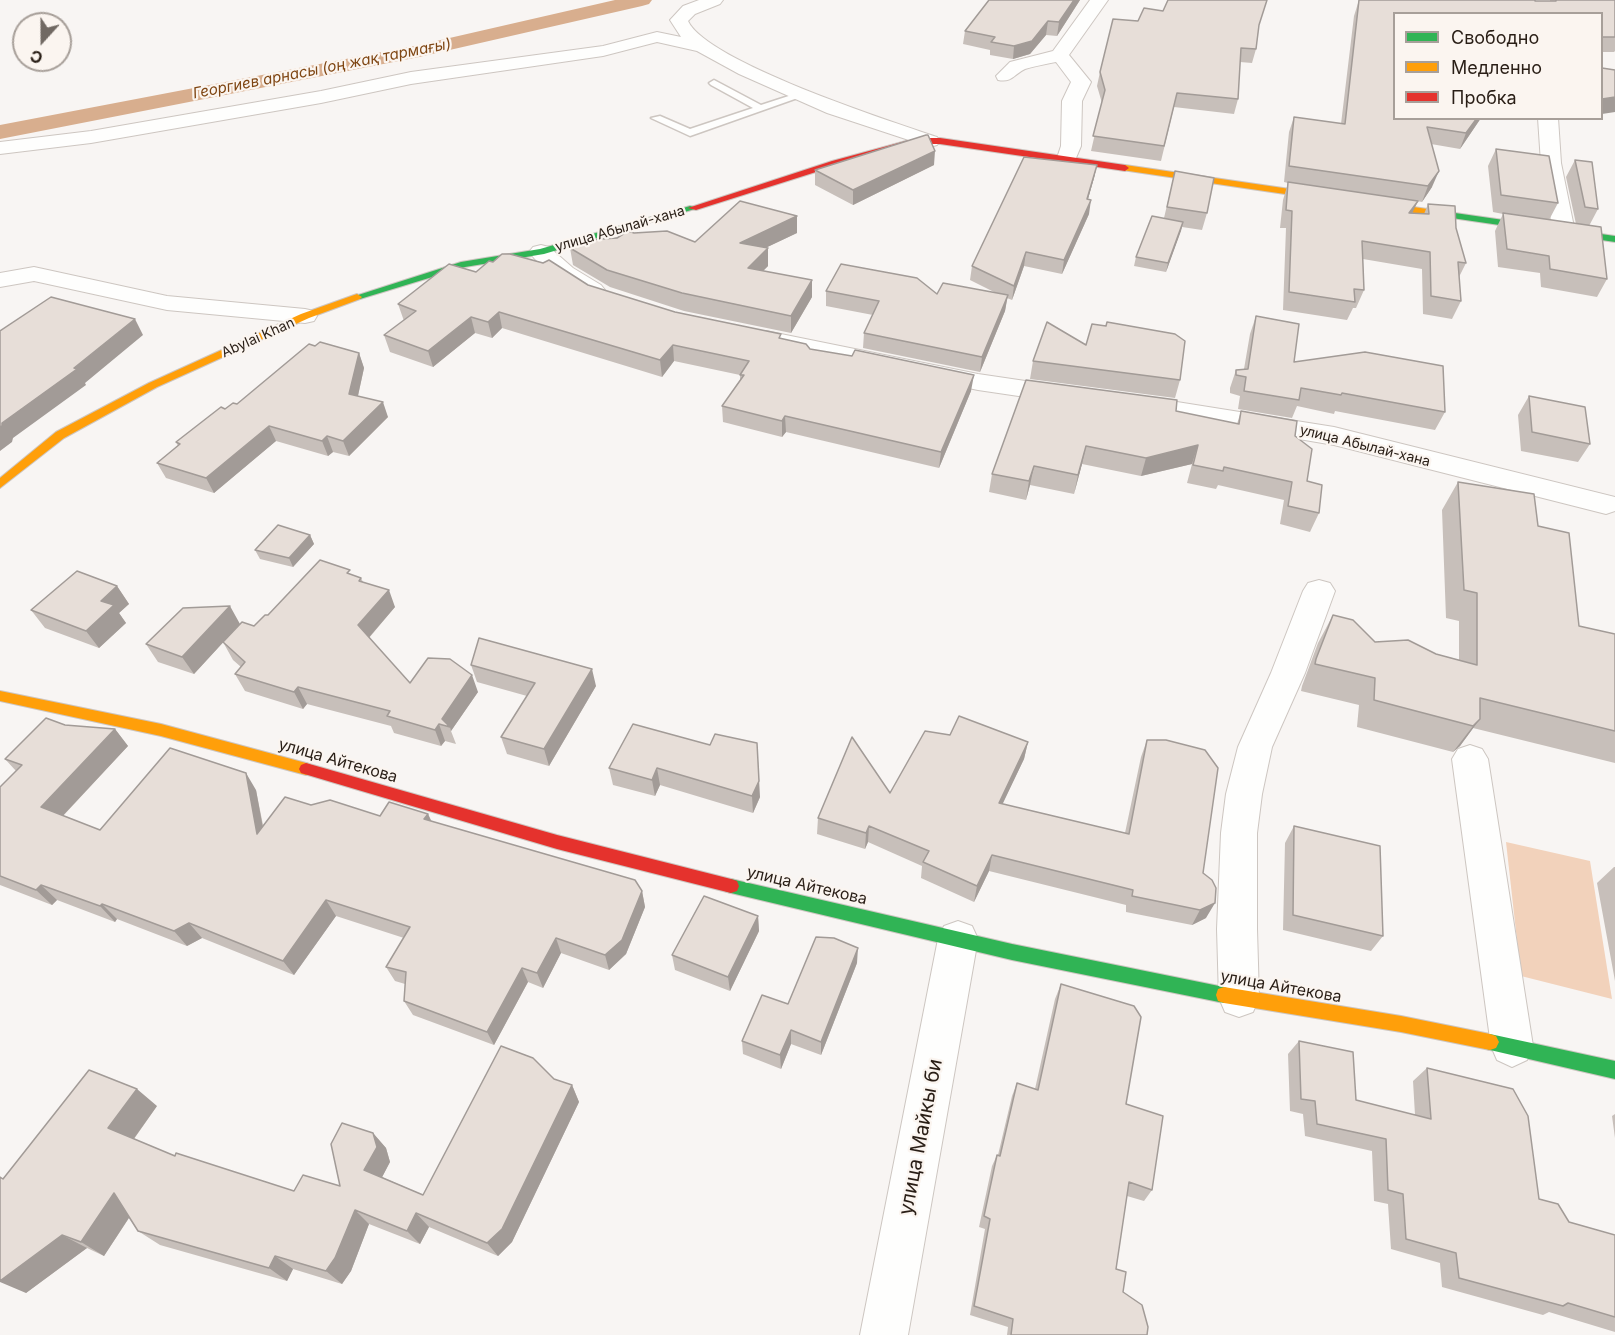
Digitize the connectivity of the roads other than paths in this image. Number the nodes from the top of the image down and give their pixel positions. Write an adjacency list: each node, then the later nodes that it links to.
1 (714, 0): 3 (street)
2 (1099, 0): 6 (street)
3 (679, 20): 4 (street); 5 (street)
4 (657, 37): 5 (street); 14 (street)
5 (703, 47): 9 (street)
6 (1060, 55): 7 (street); 15 (street)
7 (1005, 76)
8 (714, 83): 10 (lane)
9 (801, 95): 10 (lane); 13 (street)
10 (761, 109): 11 (lane)
11 (656, 118)
12 (1548, 120): 16 (street)
13 (930, 141): 15 (street, улица Абылай-хана); 18 (street, улица Абылай-хана)
14 (0, 148)
15 (1066, 161): 16 (street, улица Абылай-хана)
16 (1564, 232): 17 (street, улица Абылай-хана)
17 (1615, 240)
18 (541, 252): 20 (street, улица Абылай-хана); 21 (street, Abylai Khan)
19 (0, 279): 21 (street)
20 (619, 301)
21 (305, 316): 23 (street, Abylai Khan)
22 (738, 333): 24 (street, улица Абылай-хана)
23 (0, 484)
24 (1605, 504)
25 (1318, 591): 29 (street)
26 (0, 696): 28 (street, улица Айтекова)
27 (1470, 759): 30 (street)
28 (958, 939): 29 (street, улица Айтекова); 32 (street, улица Майкы би)
29 (1239, 998): 30 (street, улица Айтекова)
30 (1512, 1046): 31 (street, улица Айтекова)
31 (1615, 1070)
32 (884, 1335)

